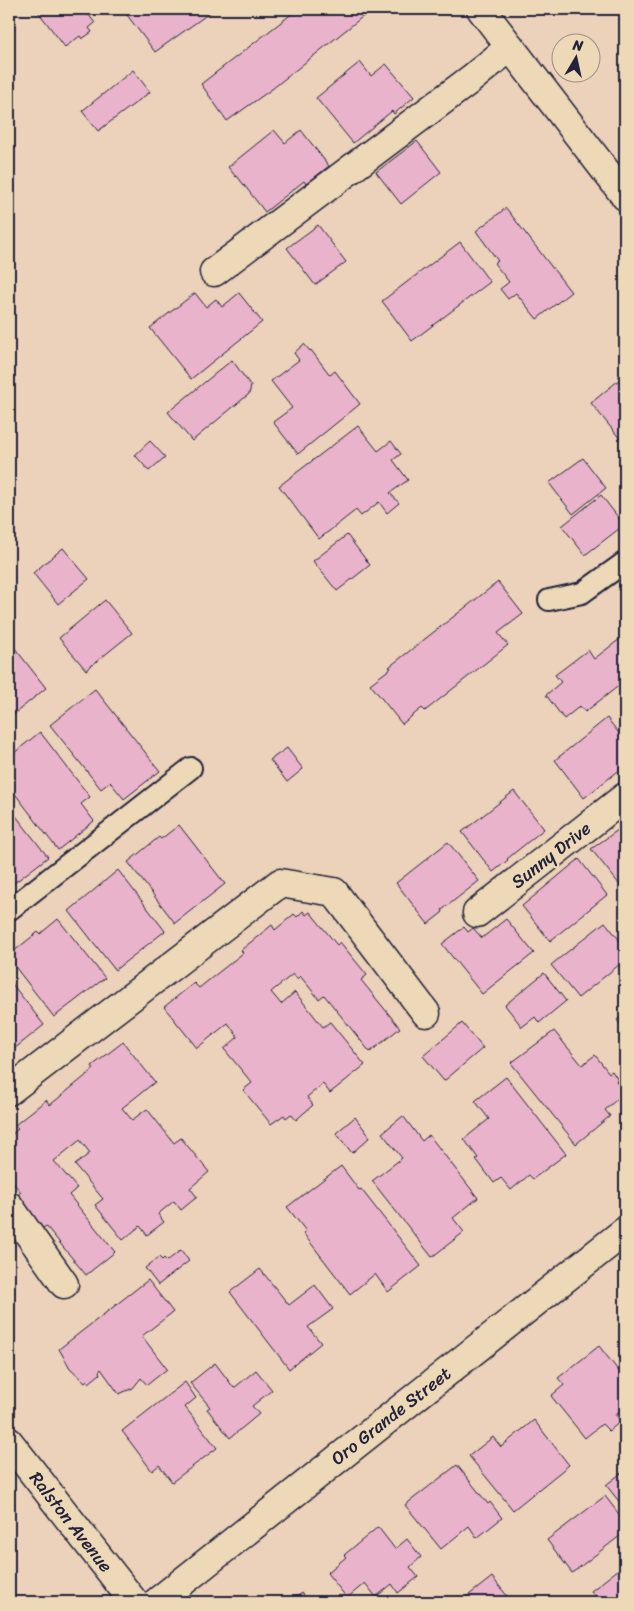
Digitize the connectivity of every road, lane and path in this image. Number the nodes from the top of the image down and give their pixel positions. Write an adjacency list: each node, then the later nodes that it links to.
1 (480, 9): 2 (street)
2 (510, 47): 3 (street); 4 (street)
3 (625, 196)
4 (214, 272)
5 (625, 562): 6 (lane)
6 (549, 600)
7 (190, 768): 9 (lane)
8 (625, 798): 10 (street, Sunny Drive)
9 (9, 910)
10 (477, 913)
11 (426, 1013): 12 (street)
12 (9, 1091)
13 (9, 1206): 15 (street)
14 (625, 1231): 18 (street, Oro Grande Street)
15 (64, 1284)
16 (9, 1442): 17 (street, Ralston Avenue)
17 (134, 1602)
18 (156, 1602)

